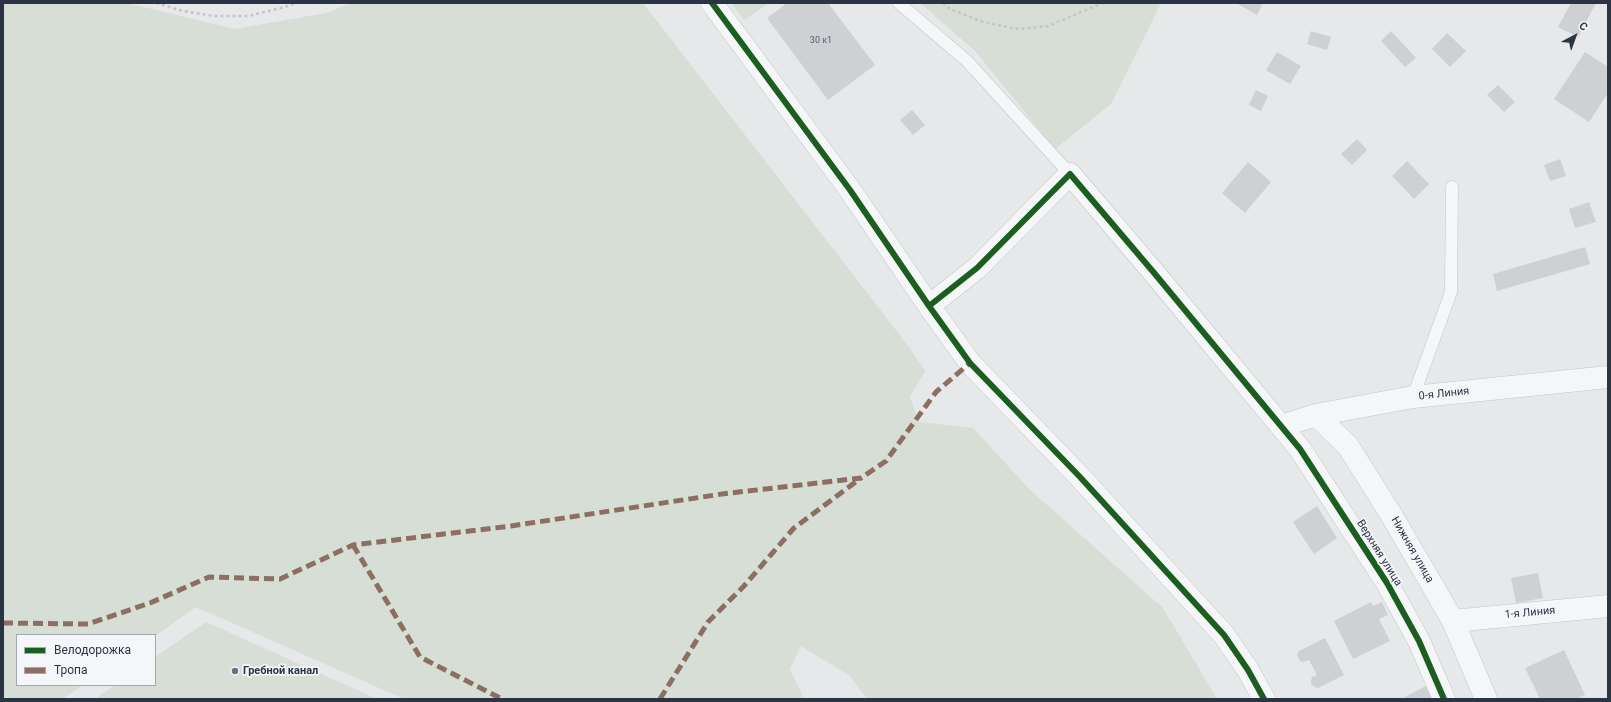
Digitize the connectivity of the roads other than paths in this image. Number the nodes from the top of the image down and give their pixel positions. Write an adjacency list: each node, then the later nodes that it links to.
1 (712, 3): 5 (street)
2 (899, 3): 3 (lane)
3 (1070, 174): 5 (street); 9 (street, Верхняя улица)
4 (1452, 187): 7 (lane)
5 (929, 306): 12 (street)
6 (1608, 377): 7 (street, 0-я Линия)
7 (1413, 397): 8 (street, 0-я Линия)
8 (1316, 415): 9 (street, 0-я Линия); 11 (street, Нижняя улица)
9 (1282, 426): 13 (street, Верхняя улица)
10 (1608, 606): 11 (street, 1-я Линия)
11 (1453, 621): 14 (street, Нижняя улица)
12 (1264, 699)
13 (1444, 699)
14 (1486, 699)

